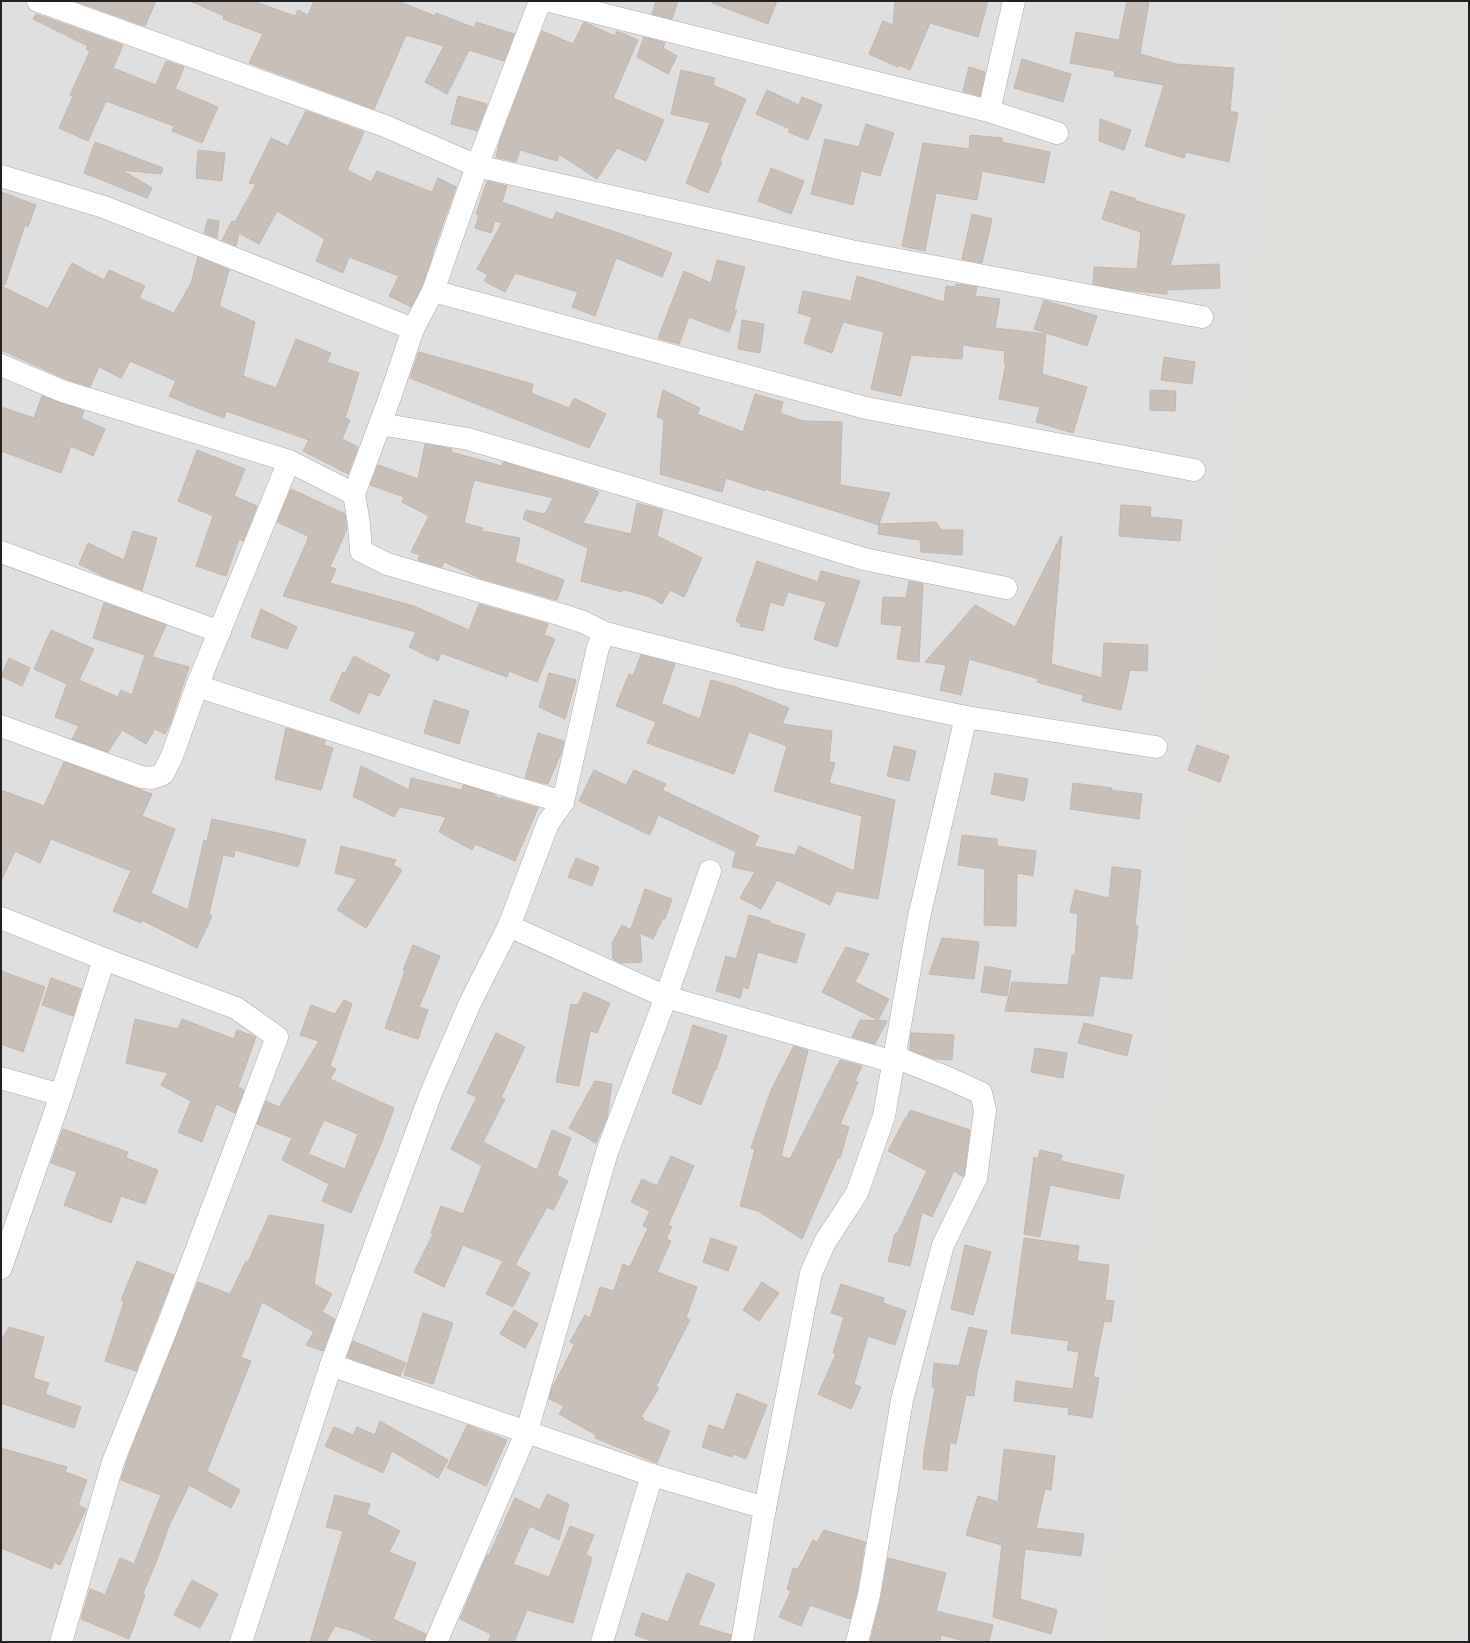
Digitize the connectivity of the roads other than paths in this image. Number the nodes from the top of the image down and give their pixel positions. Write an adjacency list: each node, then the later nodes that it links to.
1 (38, 1): 7 (street)
2 (540, 1): 7 (street)
3 (550, 1): 5 (street)
4 (1014, 1): 5 (street)
5 (989, 111): 6 (street)
6 (1057, 133)
7 (477, 166): 9 (street); 10 (street)
8 (1, 176): 11 (street)
9 (433, 290): 11 (street); 15 (street)
10 (1202, 317)
11 (412, 329): 13 (street)
12 (1, 365): 14 (street)
13 (380, 424): 16 (street); 18 (street)
14 (289, 461): 16 (street); 19 (street)
15 (1194, 470)
16 (354, 494): 20 (street)
17 (1, 552): 19 (street)
18 (1006, 588)
19 (220, 632): 21 (street)
20 (605, 633): 22 (street); 25 (street)
21 (197, 686): 23 (street); 25 (street)
22 (966, 717): 24 (street); 31 (street)
23 (1, 726)
24 (1156, 747)
25 (563, 802): 28 (street)
26 (710, 871): 30 (street)
27 (1, 918): 29 (street)
28 (509, 926): 30 (street); 35 (street)
29 (104, 958): 33 (street); 39 (street)
30 (666, 997): 31 (street); 36 (street)
31 (894, 1062): 38 (street); 44 (street)
32 (1, 1078): 33 (street)
33 (60, 1095): 34 (street)
34 (1, 1268)
35 (331, 1365): 36 (street); 40 (street)
36 (527, 1431): 37 (street); 41 (street)
37 (652, 1475): 38 (street); 42 (street)
38 (765, 1508): 43 (street)
39 (61, 1642)
40 (241, 1642)
41 (436, 1642)
42 (602, 1642)
43 (742, 1642)
44 (857, 1642)

